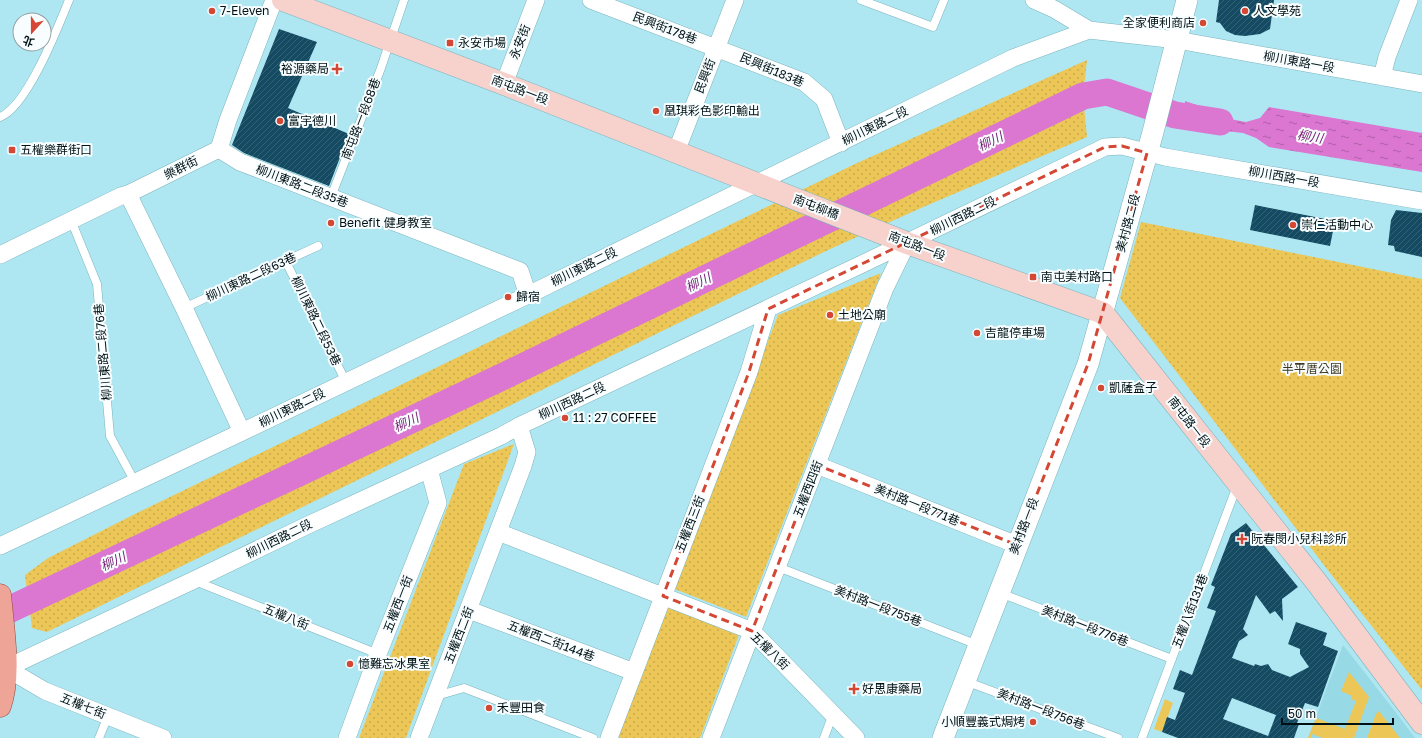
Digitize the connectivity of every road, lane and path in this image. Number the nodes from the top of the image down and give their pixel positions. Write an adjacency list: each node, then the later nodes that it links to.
1 (69, 0): 21 (lane)
2 (274, 0): 23 (street)
3 (283, 0): 15 (main road, 南屯路一段)
4 (404, 0): 15 (lane, 南屯路一段68巷)
5 (536, 0): 19 (street, 永安街)
6 (591, 0): 17 (street, 民興街178巷)
7 (735, 0): 17 (street, 民興街)
8 (861, 0): 9 (lane)
9 (944, 0)
10 (1034, 0): 13 (street)
11 (1187, 0): 16 (street)
12 (1409, 0): 18 (street)
13 (1056, 4): 14 (street)
14 (1089, 30): 16 (street, 柳川東路二段); 22 (street, 柳川東路二段)
15 (390, 40): 19 (main road, 南屯路一段); 28 (lane, 南屯路一段68巷)
16 (1177, 40): 18 (street, 柳川東路一段); 25 (street, 美村路二段)
17 (716, 47): 22 (street, 民興街183巷); 24 (street, 民興街)
18 (1382, 77): 20 (street, 柳川東路一段)
19 (504, 84): 24 (main road, 南屯路一段)
20 (1422, 84)
21 (0, 117)
22 (840, 143): 26 (street, 柳川東路二段)
23 (219, 149): 27 (street, 樂群街); 28 (street, 柳川東路二段35巷)
24 (676, 152): 26 (main road, 南屯路一段)
25 (1147, 153): 29 (street, 柳川西路一段); 32 (street, 柳川西路二段); 39 (street, 美村路二段)
26 (756, 184): 31 (main road, 南屯柳橋); 36 (street, 柳川東路二段)
27 (128, 194): 30 (street, 樂群街); 37 (street)
28 (331, 197): 36 (street, 柳川東路二段35巷)
29 (1422, 201)
30 (71, 220): 34 (street, 樂群街); 45 (lane, 柳川東路二段76巷)
31 (875, 230): 32 (main road, 南屯路一段)
32 (907, 242): 38 (street, 柳川西路二段); 39 (main road, 南屯路一段); 43 (street, 五權西四街)
33 (318, 246): 35 (lane, 柳川東路二段63巷)
34 (0, 255)
35 (286, 260): 37 (lane, 柳川東路二段63巷); 40 (lane, 柳川東路二段53巷)
36 (528, 295): 40 (street, 柳川東路二段)
37 (184, 308): 42 (street)
38 (768, 308): 41 (street, 柳川西路二段); 54 (street, 五權西三街)
39 (1103, 313): 46 (main road, 南屯路一段); 48 (street, 美村路一段)
40 (346, 382): 42 (street, 柳川東路二段)
41 (519, 426): 44 (street, 柳川西路二段); 47 (street, 五權西二街)
42 (242, 432): 45 (street, 柳川東路二段)
43 (817, 465): 48 (street, 美村路一段771巷); 50 (street, 五權西四街)
44 (429, 469): 51 (street, 柳川西路二段); 58 (street, 五權西一街)
45 (135, 482): 49 (street, 柳川東路二段)
46 (1238, 483): 59 (lane, 五權八街131巷); 67 (main road, 南屯路一段)
47 (498, 532): 54 (street); 55 (street, 五權西二街)
48 (1017, 545): 52 (street, 美村路一段)
49 (0, 546)
50 (778, 567): 56 (street, 五權西四街); 57 (lane, 美村路一段755巷)
51 (194, 580): 58 (lane, 五權八街); 60 (street, 柳川西路二段)
52 (999, 593): 57 (street, 美村路一段); 59 (lane, 美村路一段776巷)
53 (0, 595): 60 (main road)
54 (663, 596): 56 (street, 五權八街); 61 (street, 五權西三街)
55 (469, 610): 61 (street, 五權西二街144巷); 63 (street, 五權西二街)
56 (752, 631): 65 (street, 五權八街); 74 (street, 五權西四街)
57 (978, 645): 62 (street, 美村路一段)
58 (378, 654): 70 (street, 五權西一街)
59 (1172, 659): 79 (lane, 五權八街131巷)
60 (3, 663): 64 (main road); 66 (street, 五權七街)
61 (634, 672): 73 (street, 五權西三街)
62 (965, 681): 77 (street, 美村路一段); 78 (lane, 美村路一段756巷)
63 (435, 696): 71 (street, 五權西二街); 72 (lane)
64 (0, 706)
65 (833, 714): 75 (lane); 76 (street, 五權八街)
66 (108, 716): 68 (lane); 69 (street, 五權七街)
67 (1422, 723)
68 (99, 738)
69 (163, 738)
70 (347, 738)
71 (419, 738)
72 (593, 738)
73 (609, 738)
74 (711, 738)
75 (824, 738)
76 (856, 738)
77 (943, 738)
78 (1118, 738)
79 (1142, 738)

